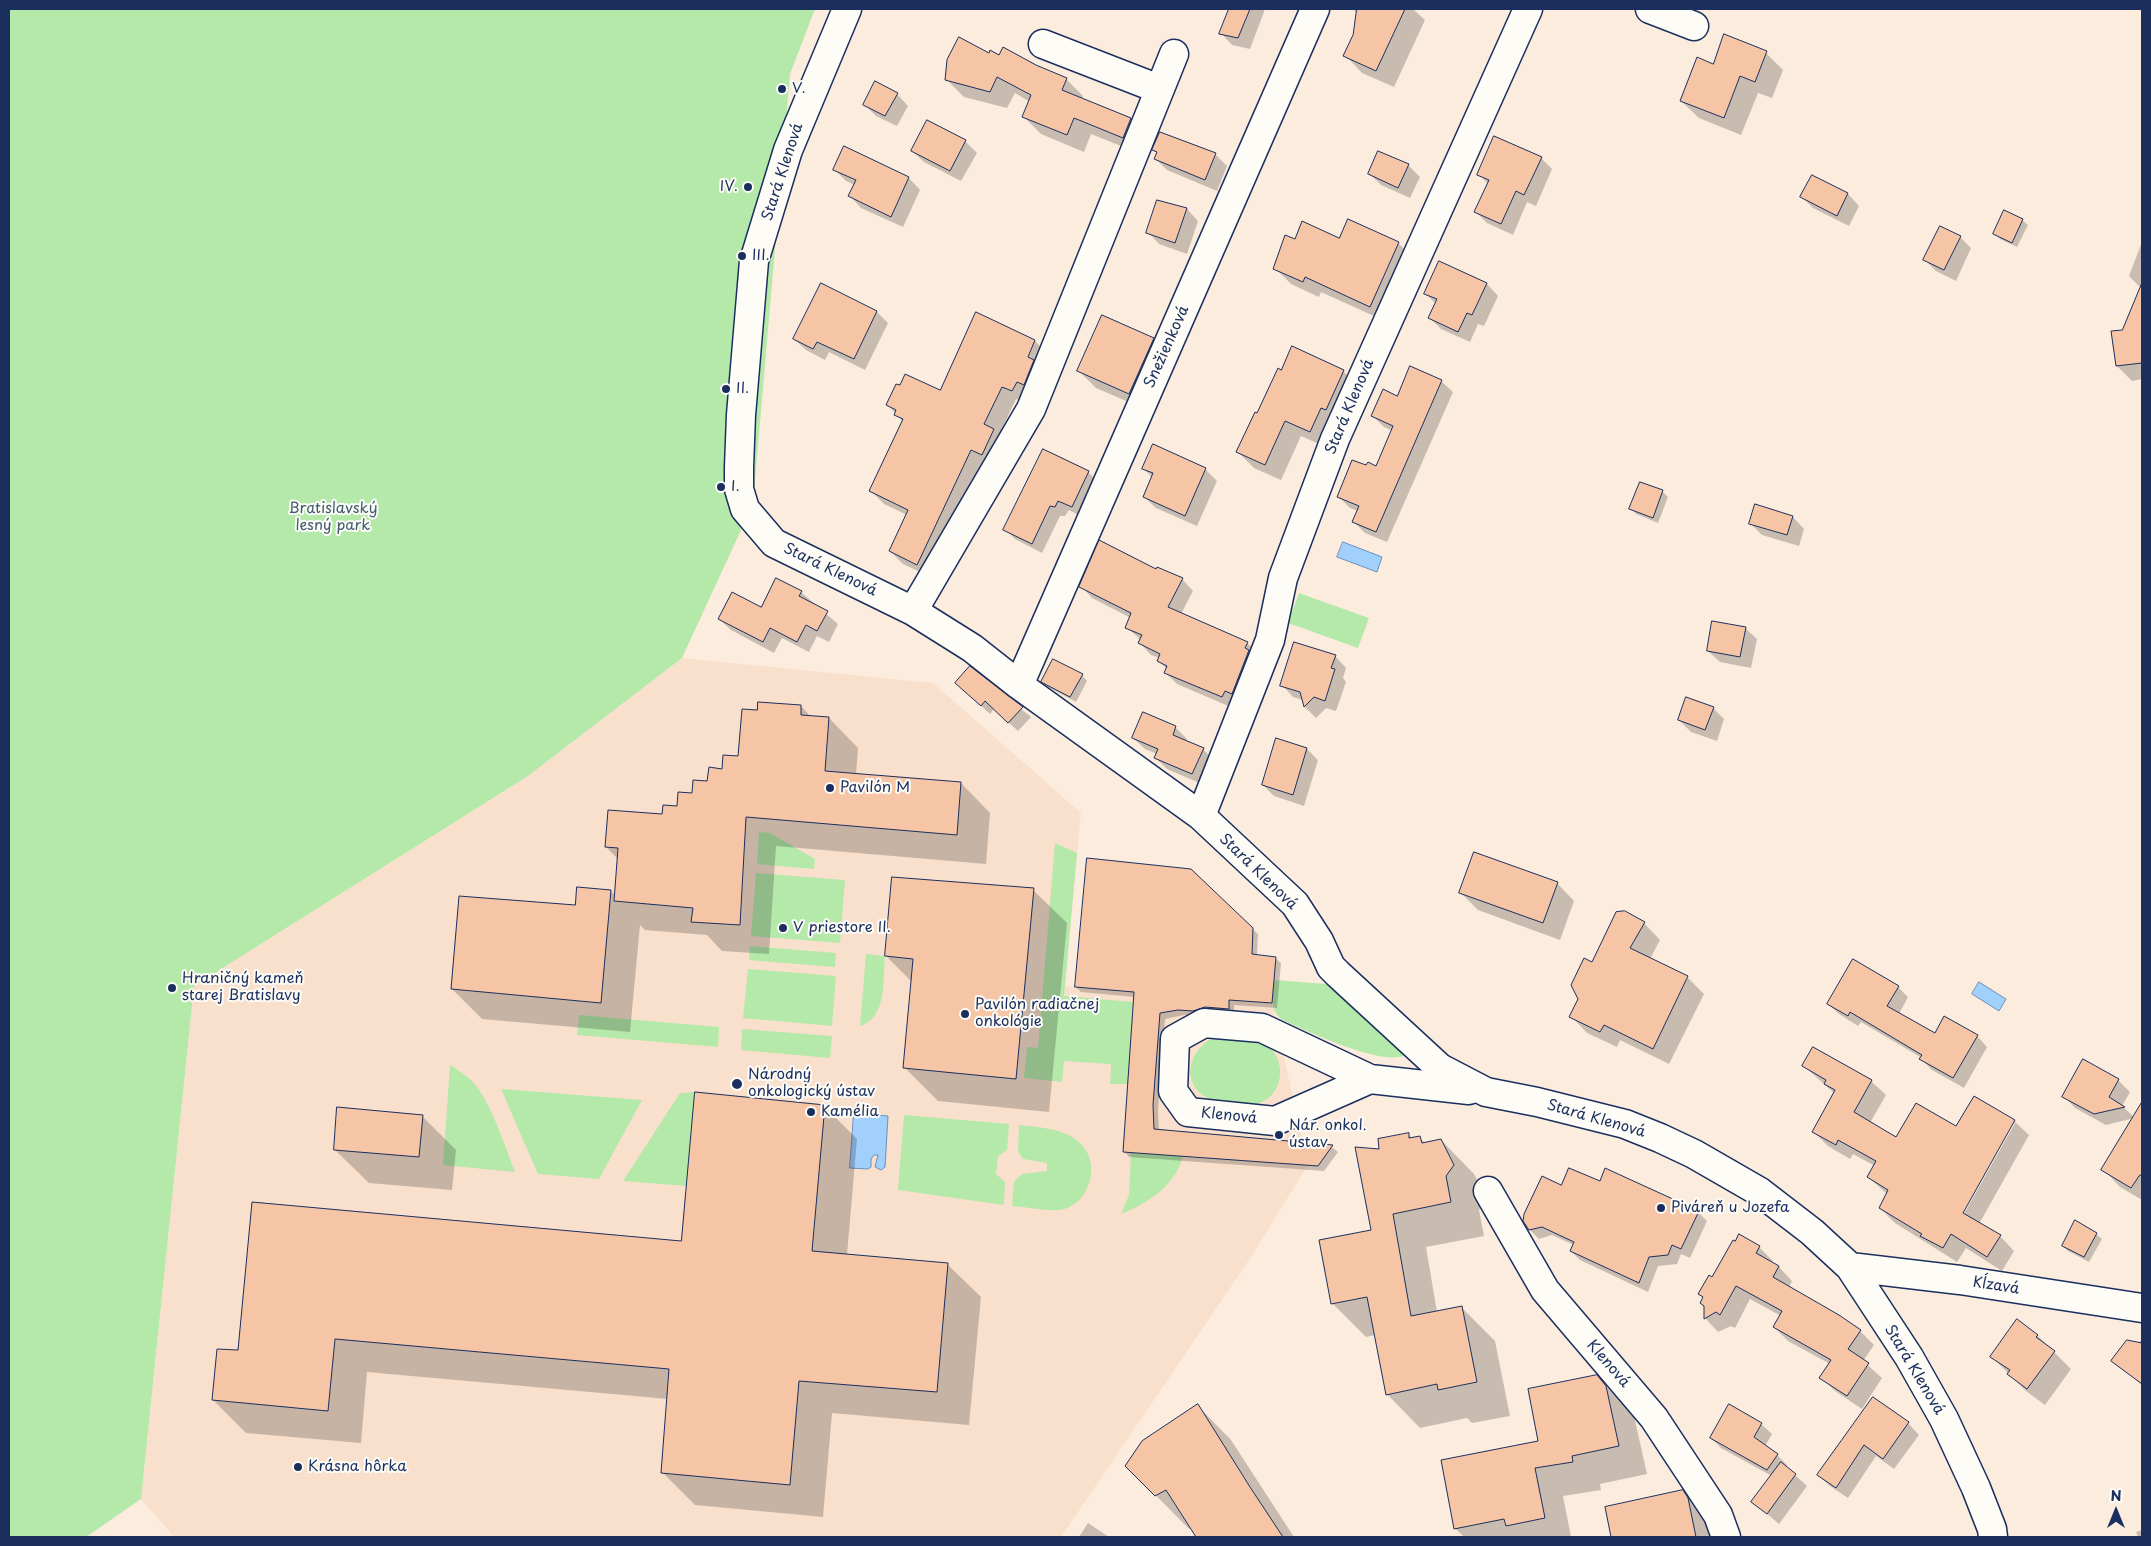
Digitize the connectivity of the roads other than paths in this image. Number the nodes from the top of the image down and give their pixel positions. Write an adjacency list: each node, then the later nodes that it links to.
1 (847, 9): 9 (street, Stará Klenová)
2 (1316, 9): 10 (street, Snežienková)
3 (1528, 9): 11 (street, Stará Klenová)
4 (1650, 9): 5 (street)
5 (1694, 26)
6 (1044, 44): 8 (street)
7 (1174, 54): 8 (street)
8 (1160, 89): 9 (street)
9 (913, 610): 10 (street, Stará Klenová)
10 (1019, 685): 11 (street, Stará Klenová)
11 (1201, 816): 13 (street, Stará Klenová)
12 (1370, 1079): 12 (street, Klenová); 13 (street, Klenová)
13 (1486, 1092): 15 (street, Stará Klenová)
14 (1488, 1191): 17 (street, Klenová)
15 (1850, 1267): 16 (street, Kĺzavá); 18 (street, Stará Klenová)
16 (2142, 1308)
17 (1726, 1537)
18 (1993, 1537)

